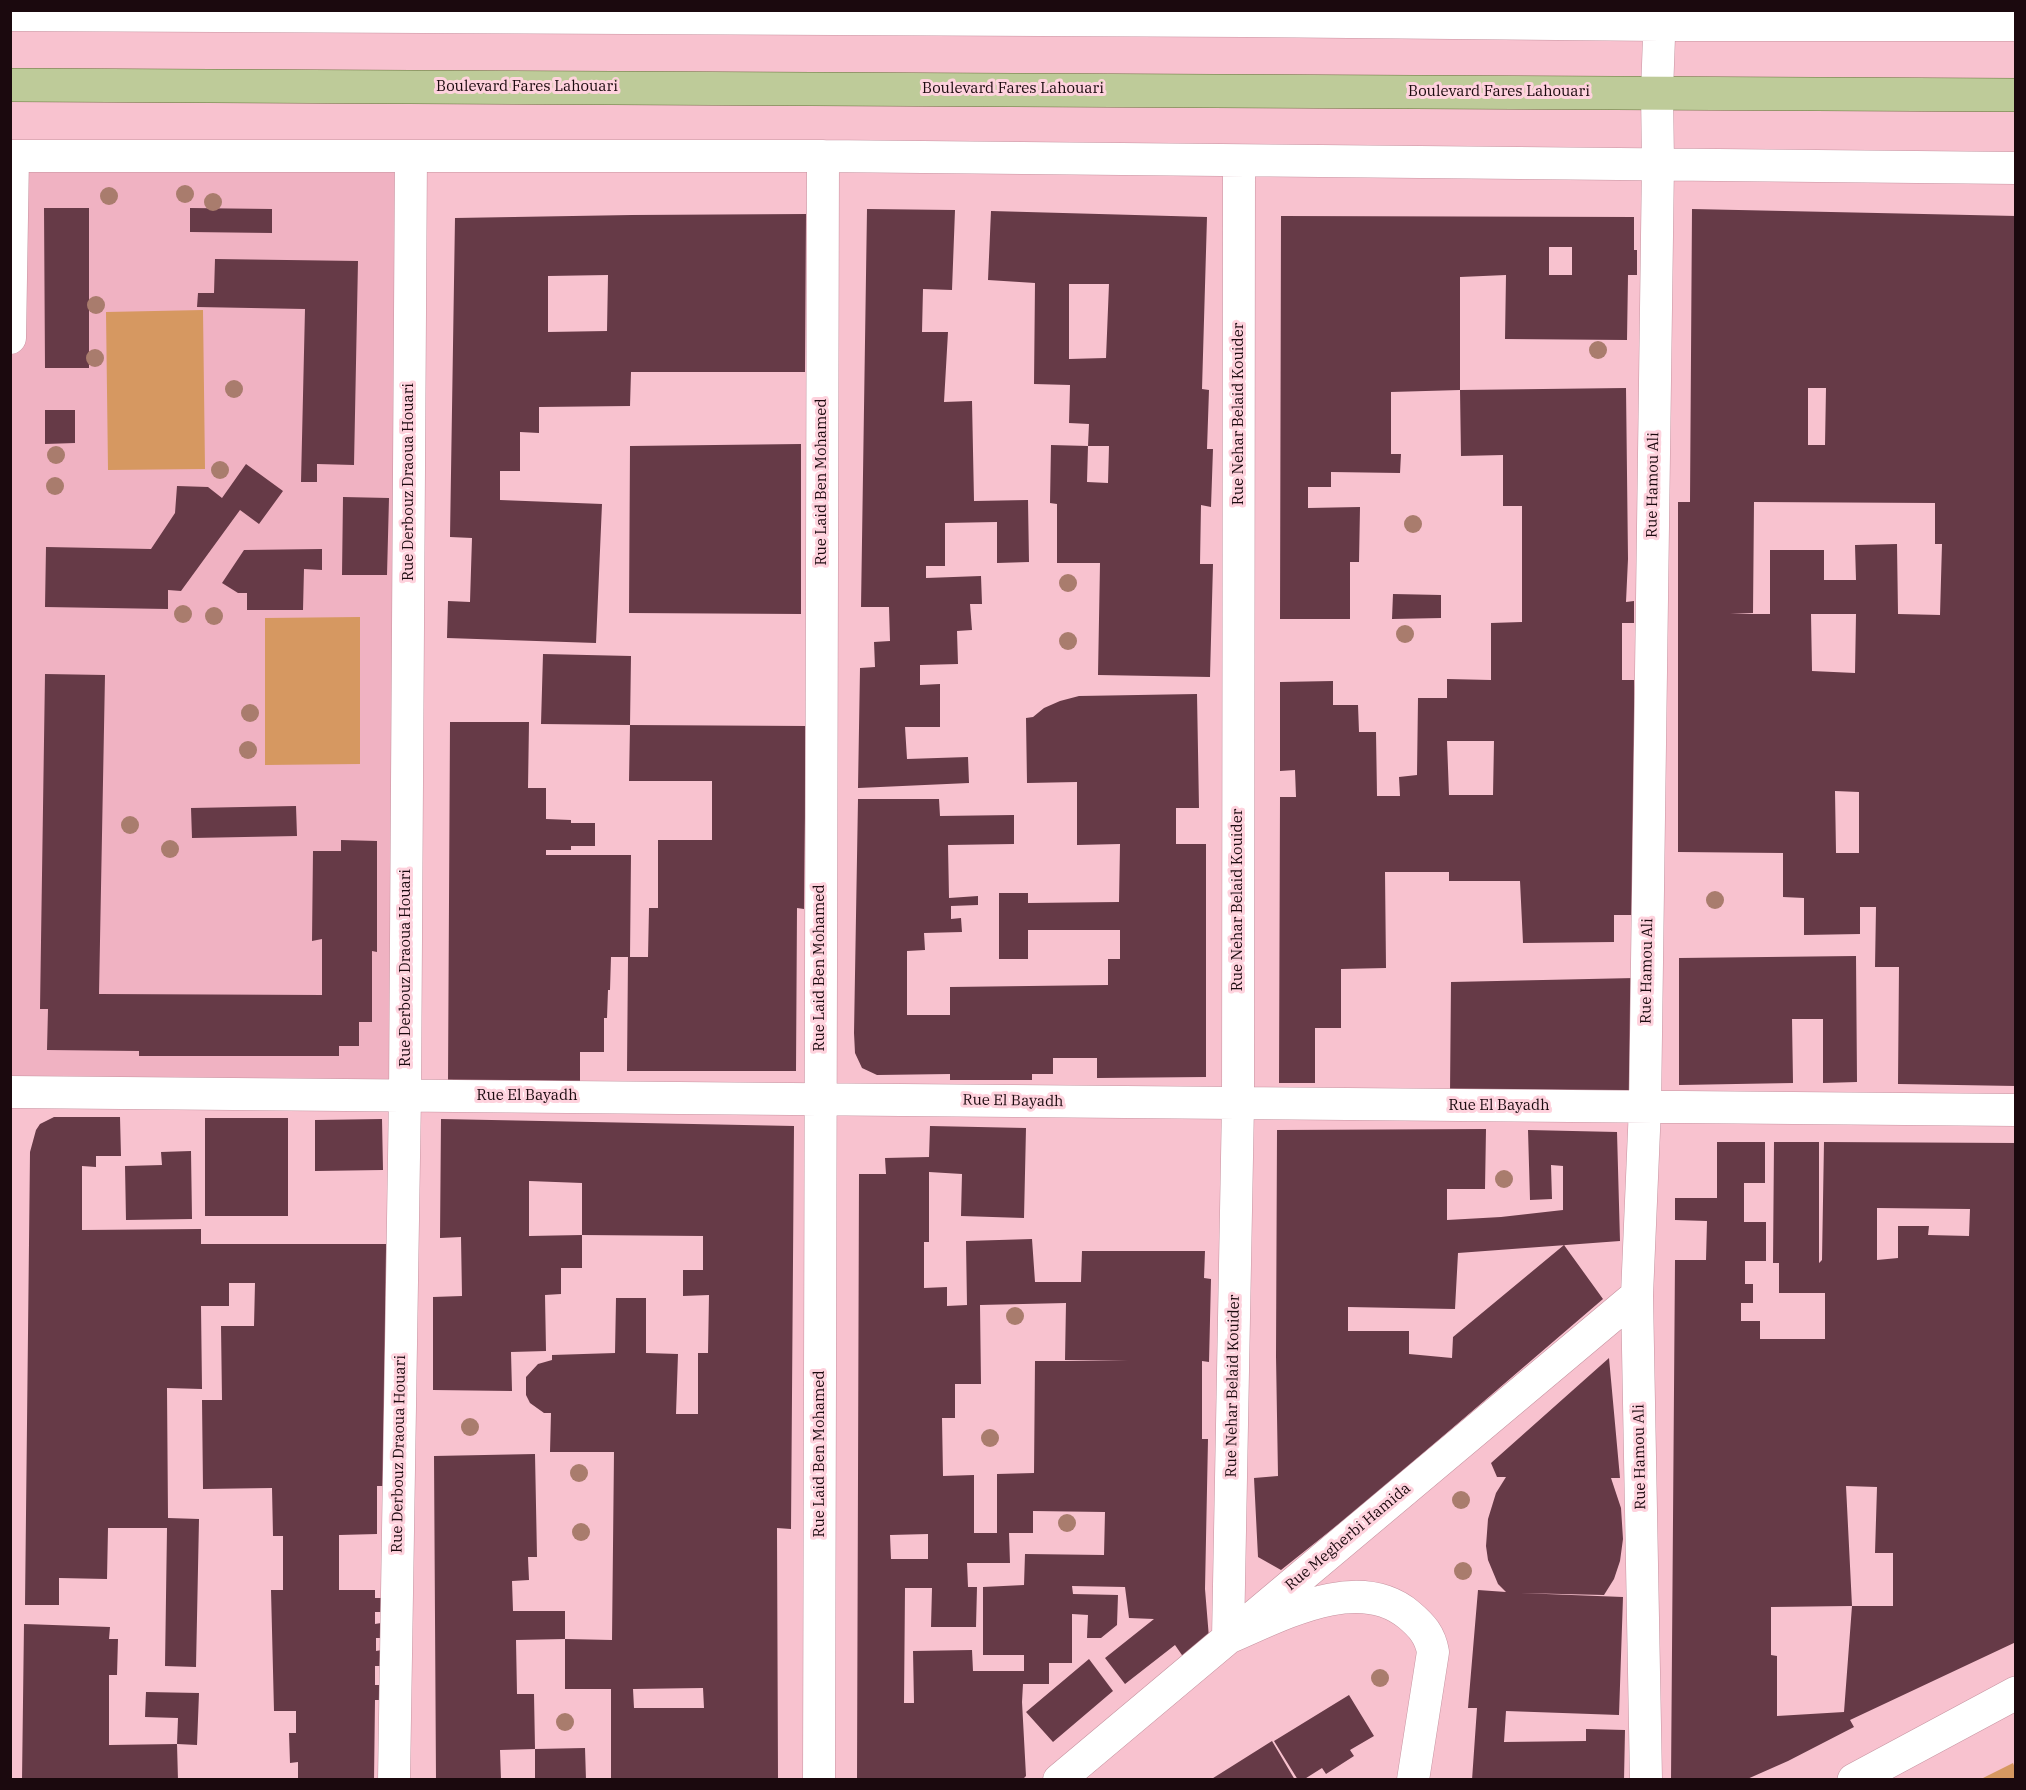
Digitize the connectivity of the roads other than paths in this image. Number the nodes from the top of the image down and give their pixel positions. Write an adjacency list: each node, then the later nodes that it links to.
1 (423, 14): 2 (street); 3 (street)
2 (827, 14): 4 (street)
3 (10, 15)
4 (1245, 16): 5 (street)
5 (1660, 18): 6 (street); 8 (street, Rue Hamou Ali)
6 (2016, 25)
7 (10, 85): 8 (main road, Boulevard Fares Lahouari)
8 (1657, 92): 9 (main road, Boulevard Fares Lahouari); 14 (street, Rue Hamou Ali)
9 (2016, 95)
10 (12, 156): 11 (street); 16 (street)
11 (411, 156): 12 (street); 18 (street, Rue Derbouz Draoua Houari)
12 (823, 156): 13 (street); 19 (street, Rue Laid Ben Mohamed)
13 (1239, 161): 14 (street); 20 (street, Rue Nehar Belaid Kouider)
14 (1658, 163): 15 (street); 21 (street, Rue Hamou Ali)
15 (2016, 168)
16 (10, 338)
17 (10, 1092): 18 (street, Rue El Bayadh)
18 (405, 1095): 19 (street, Rue El Bayadh); 26 (street, Rue Derbouz Draoua Houari)
19 (820, 1099): 20 (street, Rue El Bayadh); 27 (street, Rue Laid Ben Mohamed)
20 (1238, 1104): 21 (street, Rue El Bayadh); 24 (street, Rue Nehar Belaid Kouider)
21 (1645, 1107): 22 (street, Rue El Bayadh); 23 (street, Rue Hamou Ali)
22 (2016, 1110)
23 (1636, 1295): 24 (street, Rue Megherbi Hamida); 30 (street, Rue Hamou Ali)
24 (1228, 1638): 28 (street, Rue Megherbi Hamida); 29 (street)
25 (2016, 1693): 31 (street)
26 (394, 1779)
27 (819, 1779)
28 (1059, 1779)
29 (1413, 1779)
30 (1646, 1779)
31 (1854, 1779)

